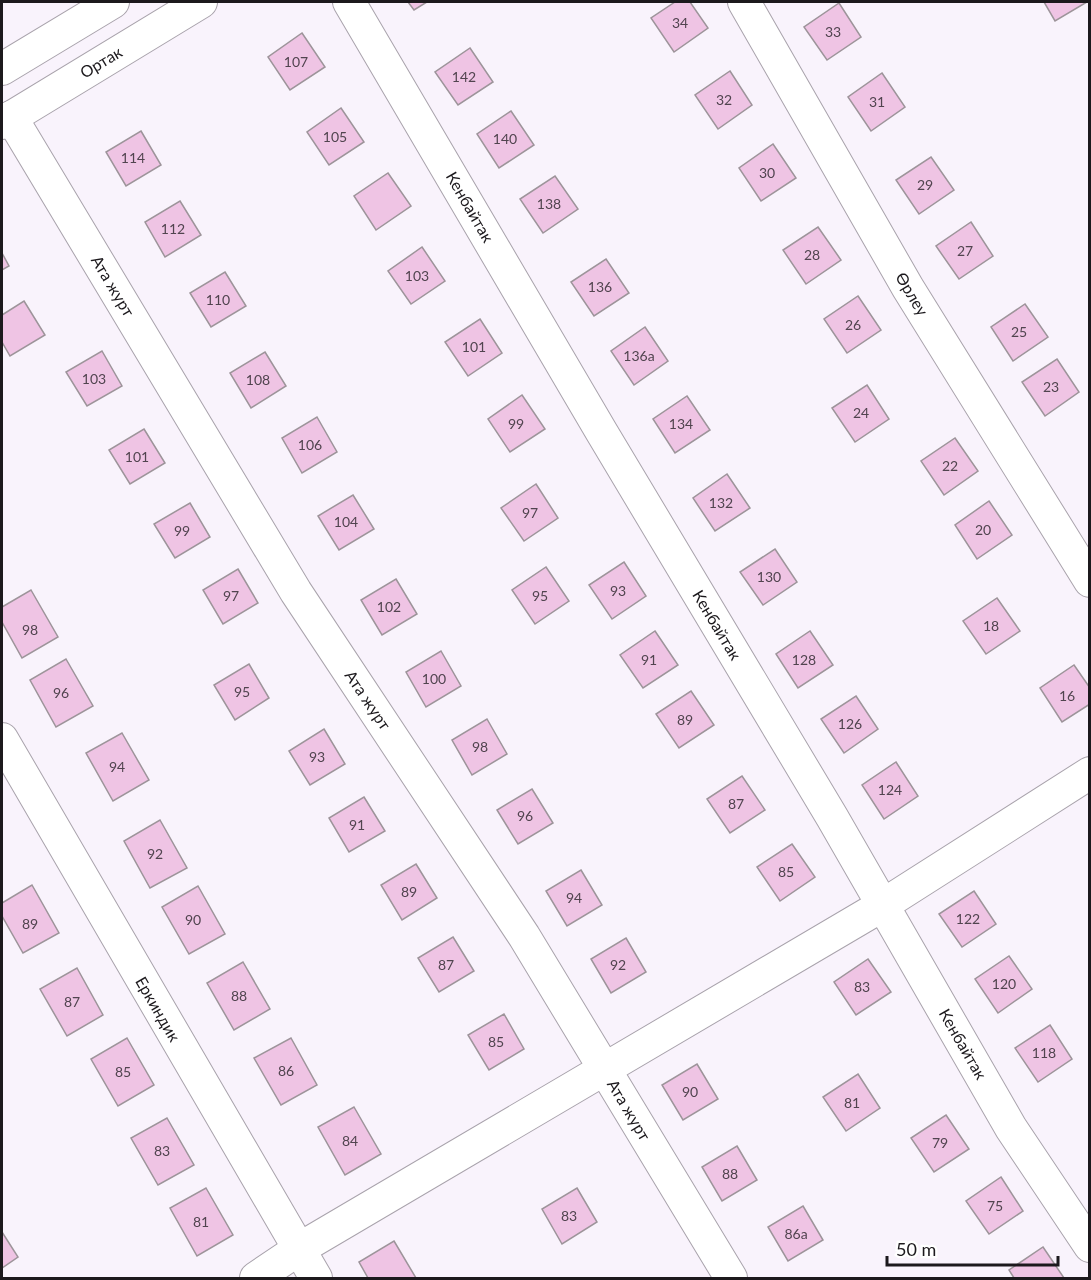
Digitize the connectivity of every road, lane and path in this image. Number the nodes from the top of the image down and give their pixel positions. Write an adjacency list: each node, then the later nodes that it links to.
1 (114, 2): 5 (street)
2 (201, 2): 6 (street, Ортак)
3 (350, 2): 10 (street, Кенбайтак)
4 (744, 2): 7 (street, Өрлеу)
5 (2, 69)
6 (6, 120): 11 (street, Ата журт)
7 (1089, 581)
8 (2, 739): 13 (street, Еркиндик)
9 (1089, 773): 10 (street)
10 (883, 905): 11 (street); 12 (street, Кенбайтак)
11 (604, 1068): 13 (street); 16 (street, Ата журт)
12 (1089, 1246)
13 (299, 1249): 14 (street); 15 (street, Еркиндик)
14 (256, 1278)
15 (316, 1278)
16 (731, 1278)

